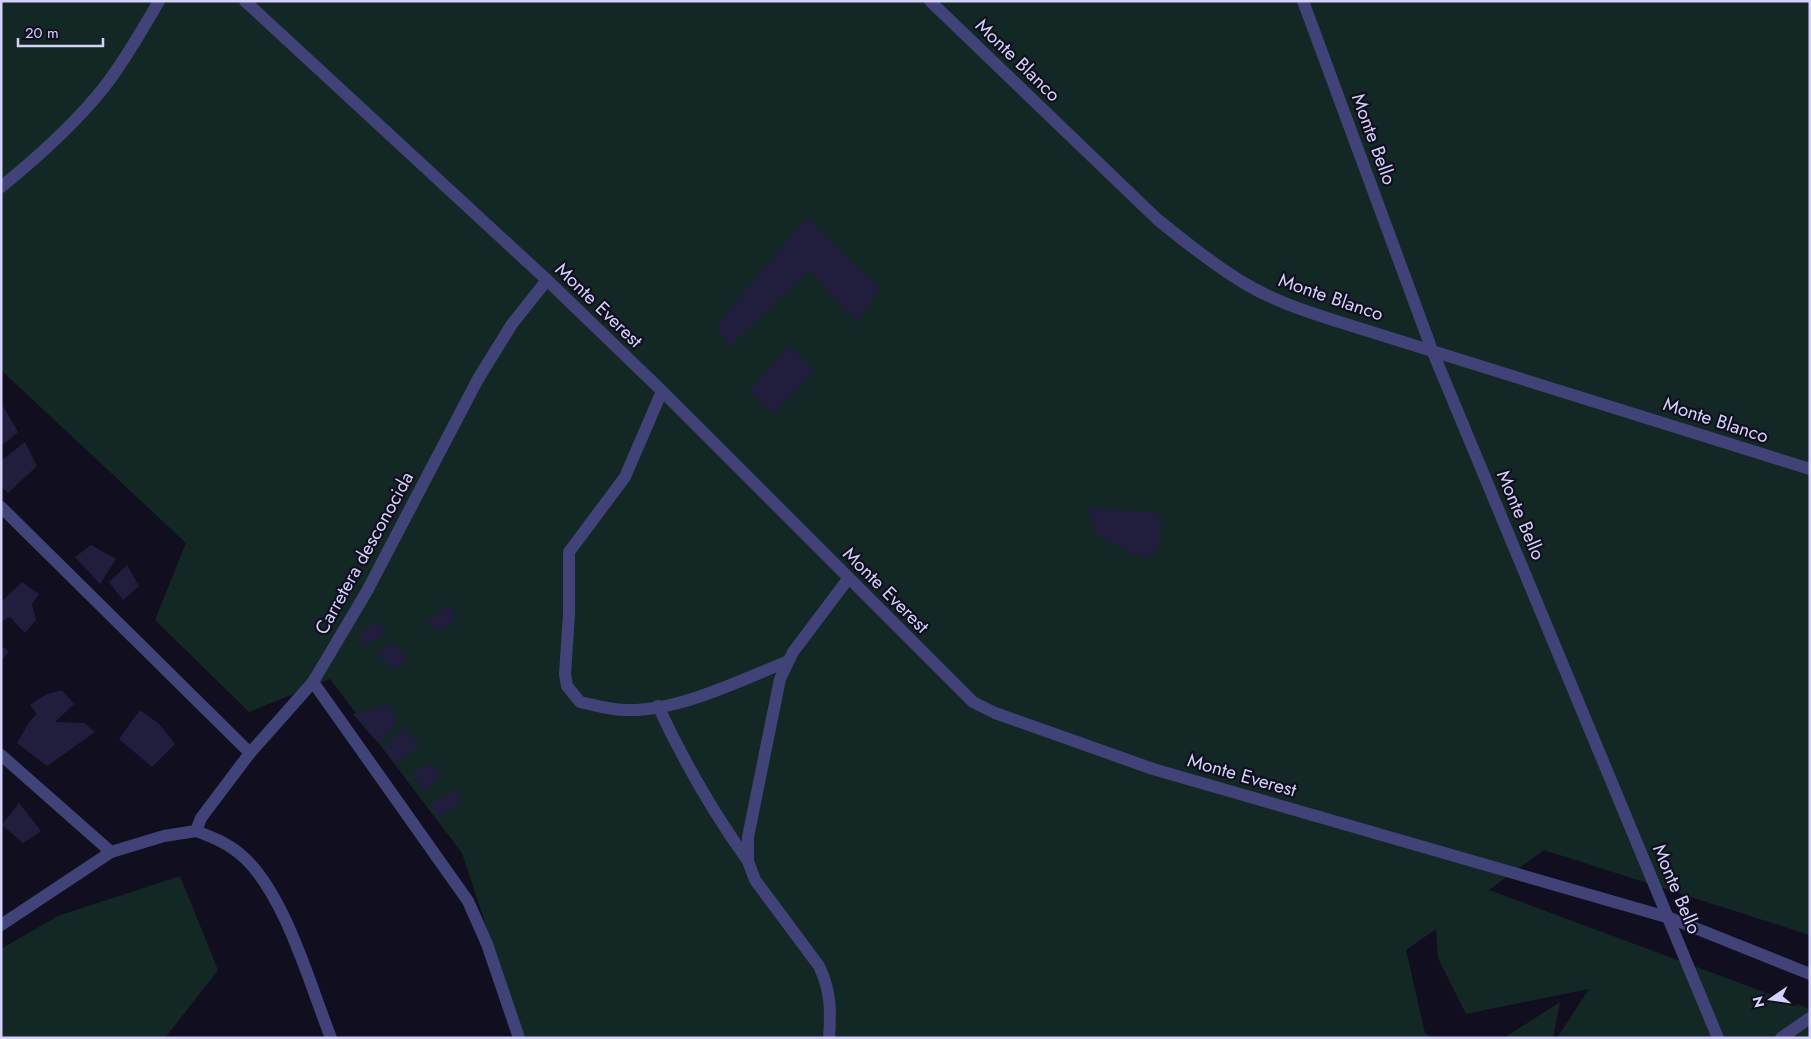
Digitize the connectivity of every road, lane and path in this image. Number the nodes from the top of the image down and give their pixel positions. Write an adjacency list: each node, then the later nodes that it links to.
1 (159, 1): 5 (street)
2 (245, 1): 6 (street, Monte Everest)
3 (930, 1): 7 (street, Monte Blanco)
4 (1303, 1): 7 (street, Monte Bello)
5 (1, 187)
6 (547, 280): 8 (street, Monte Everest); 13 (street, Carretera desconocida)
7 (1432, 350): 9 (street, Monte Blanco); 20 (street, Monte Bello)
8 (662, 391): 11 (street, Monte Everest); 14 (street)
9 (1810, 469)
10 (1, 507): 15 (street)
11 (848, 579): 12 (street); 20 (street, Monte Everest)
12 (786, 662): 14 (street); 19 (street)
13 (313, 682): 15 (street, Carretera desconocida); 25 (street)
14 (658, 706): 19 (street)
15 (250, 753): 17 (street, Carretera desconocida)
16 (1, 755): 18 (street)
17 (196, 831): 18 (street); 24 (street)
18 (111, 852): 21 (street)
19 (748, 861): 26 (street)
20 (1670, 918): 22 (street, Monte Everest); 27 (street, Monte Bello)
21 (1, 925)
22 (1810, 974)
23 (1810, 1018): 28 (street)
24 (331, 1038)
25 (519, 1038)
26 (830, 1038)
27 (1718, 1038)
28 (1780, 1038)

